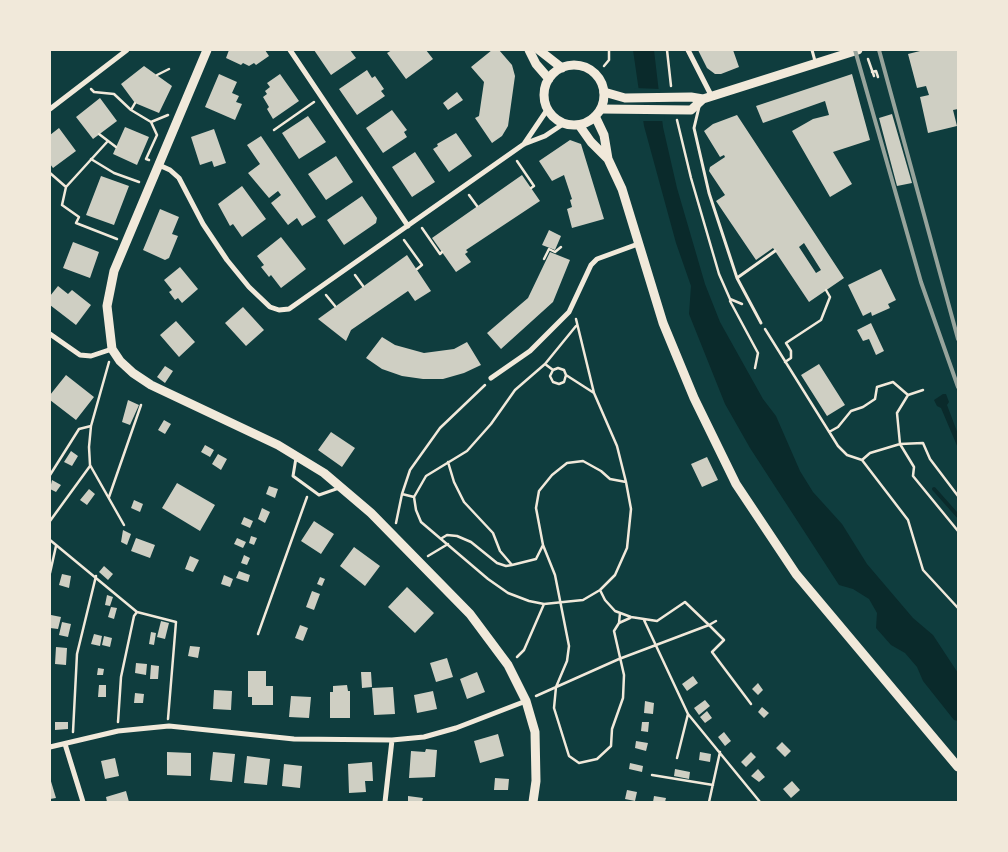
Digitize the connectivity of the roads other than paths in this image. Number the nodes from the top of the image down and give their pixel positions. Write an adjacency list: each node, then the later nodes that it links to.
1 (127, 50): 15 (street)
2 (207, 50): 22 (street)
3 (290, 50): 23 (street)
4 (530, 50): 11 (street)
5 (539, 50): 10 (street)
6 (688, 50): 13 (street)
7 (812, 50): 9 (lane)
8 (858, 50): 9 (street)
9 (816, 64): 13 (street)
10 (562, 68): 11 (street); 12 (street)
11 (549, 79): 16 (street)
12 (604, 92): 14 (street); 17 (street)
13 (712, 98): 14 (street)
14 (703, 100): 17 (street); 26 (lane)
15 (50, 109)
16 (548, 110): 18 (street); 20 (street)
17 (598, 113): 19 (street); 21 (street)
18 (563, 124): 19 (street); 20 (street)
19 (579, 125): 21 (street)
20 (524, 144): 23 (street)
21 (608, 159): 24 (street)
22 (159, 165): 23 (street); 29 (street)
23 (408, 226)
24 (638, 244): 30 (street); 37 (street)
25 (775, 251): 26 (lane)
26 (737, 278): 27 (lane)
27 (761, 324)
28 (50, 334): 29 (street)
29 (112, 349): 31 (street)
30 (491, 378)
31 (296, 455): 32 (street); 32 (lane)
32 (342, 487): 33 (street)
33 (526, 701): 34 (street); 40 (street)
34 (392, 740): 35 (street); 39 (street)
35 (65, 744): 36 (street); 38 (street)
36 (50, 748)
37 (958, 767)
38 (83, 802)
39 (385, 802)
40 (533, 802)

